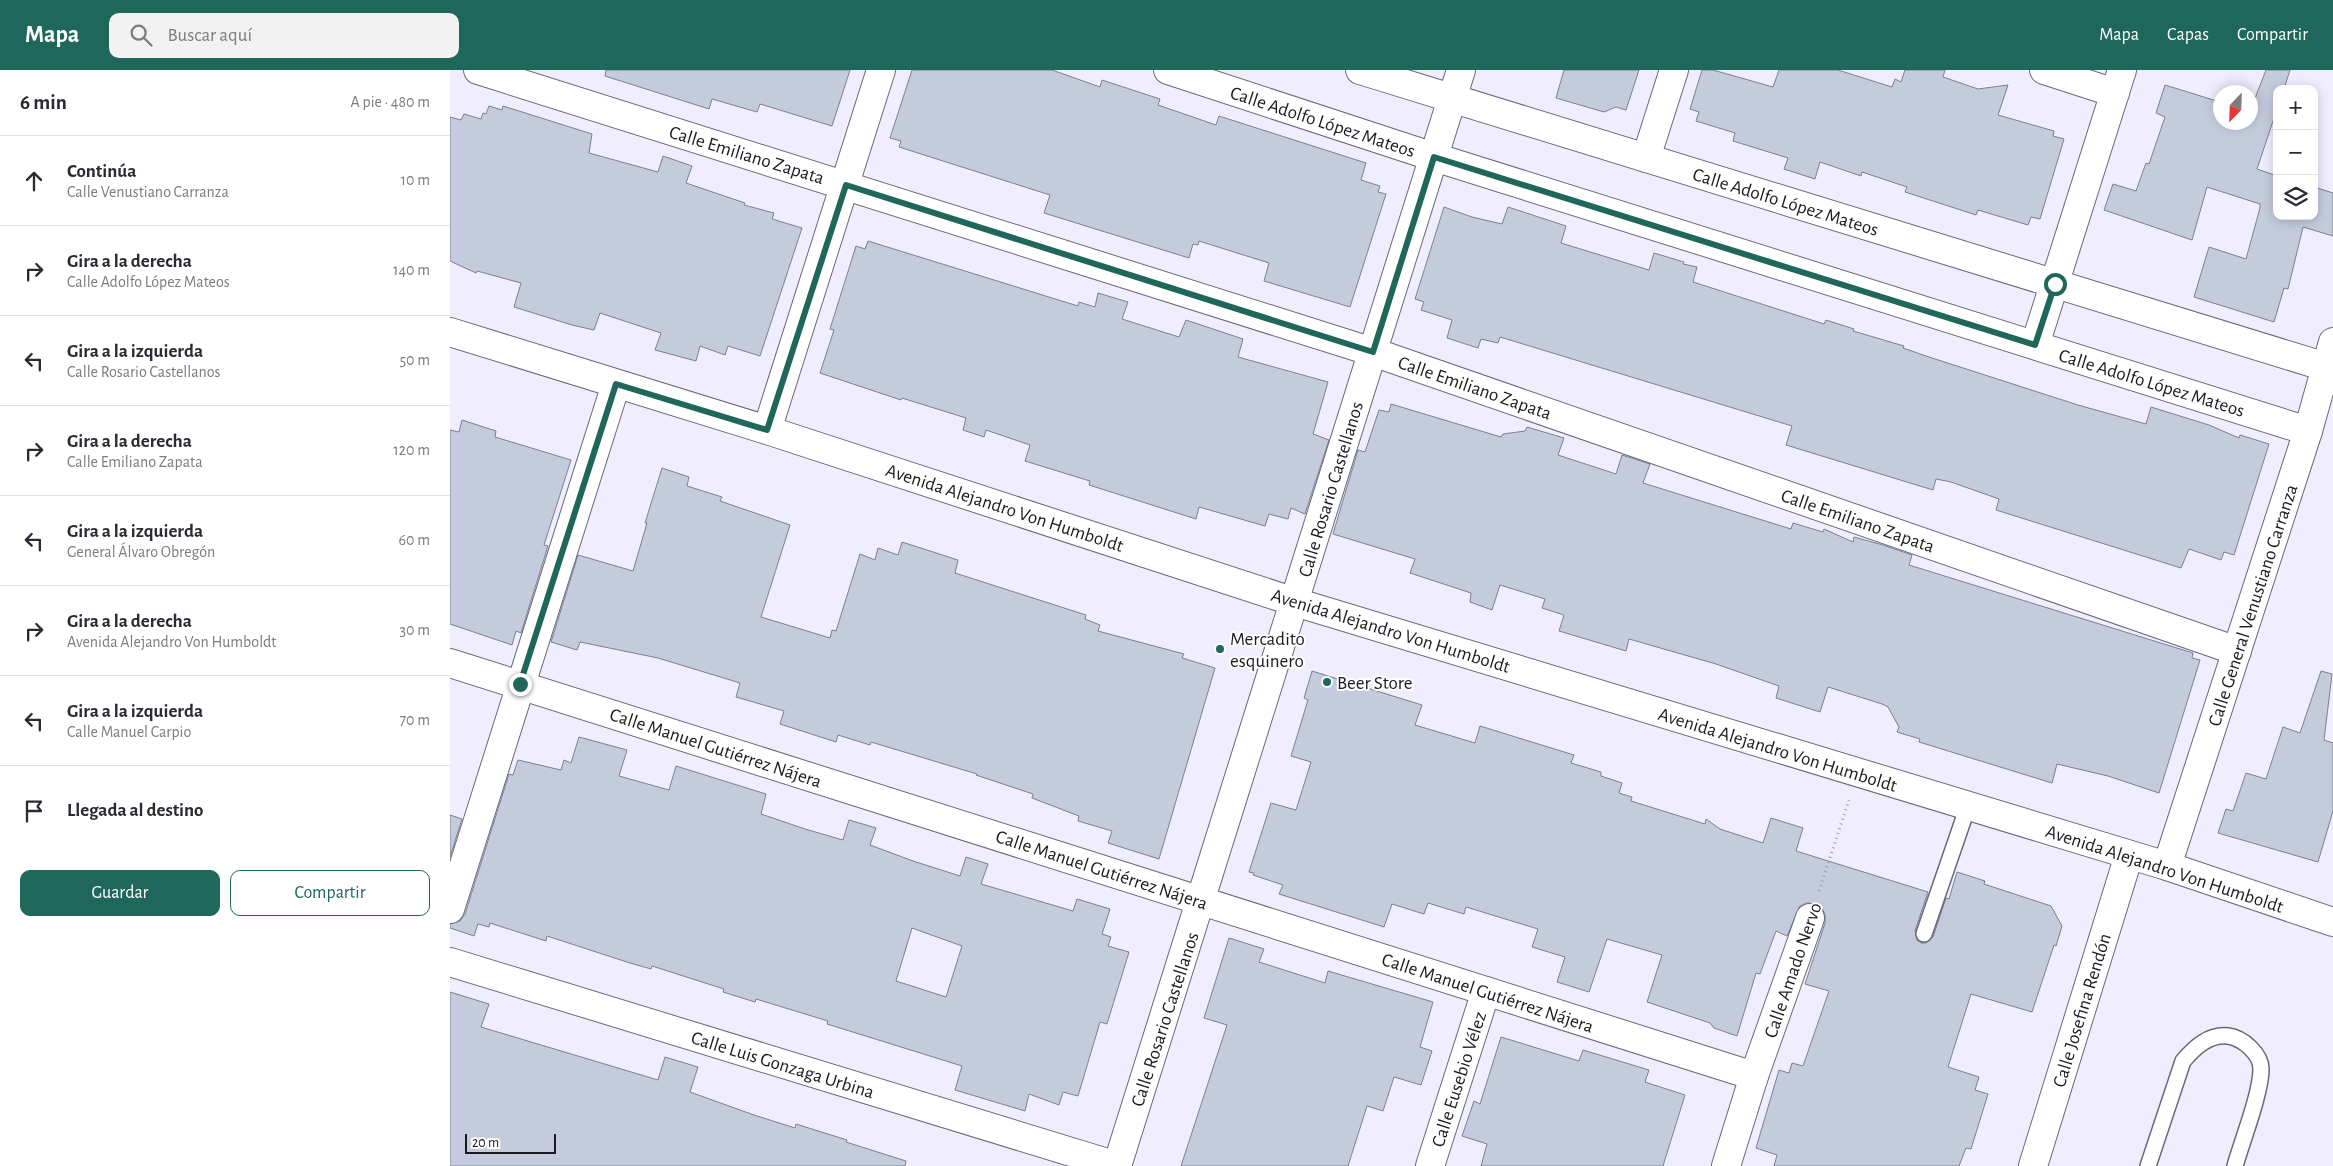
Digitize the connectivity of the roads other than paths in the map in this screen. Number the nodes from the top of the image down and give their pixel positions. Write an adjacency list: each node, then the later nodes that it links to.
1 (478, 70): 12 (street, Calle Emiliano Zapata)
2 (881, 70): 12 (street)
3 (1168, 70): 10 (street, Calle Adolfo López Mateos)
4 (1360, 70): 9 (street, Calle Adolfo López Mateos)
5 (1460, 70): 9 (street, Calle Rosario Castellanos)
6 (1674, 70): 11 (street)
7 (2044, 70): 8 (street)
8 (2118, 81): 13 (street)
9 (1452, 98): 10 (street, Calle Rosario Castellanos); 11 (street, Calle Adolfo López Mateos)
10 (1434, 157): 15 (street, Calle Adolfo López Mateos); 16 (street, Calle Rosario Castellanos)
11 (1646, 158): 13 (street, Calle Adolfo López Mateos)
12 (846, 185): 16 (street, Calle Emiliano Zapata); 19 (street)
13 (2055, 284): 15 (street); 17 (street, Calle Adolfo López Mateos)
14 (450, 332): 18 (street, Avenida Alejandro Von Humboldt)
15 (2035, 345): 20 (street, Calle Adolfo López Mateos)
16 (1373, 352): 21 (street, Calle Rosario Castellanos); 22 (street, Calle Emiliano Zapata)
17 (2330, 355): 20 (street, Calle General Venustiano Carranza)
18 (616, 384): 19 (street, Avenida Alejandro Von Humboldt); 24 (street)
19 (767, 430): 21 (street, Avenida Alejandro Von Humboldt)
20 (2308, 431): 22 (street, Calle General Venustiano Carranza)
21 (1295, 602): 25 (street, Avenida Alejandro Von Humboldt); 28 (street, Calle Rosario Castellanos)
22 (2237, 651): 27 (street, Calle General Venustiano Carranza)
23 (450, 664): 24 (street, Calle Manuel Gutiérrez Nájera)
24 (520, 684): 28 (street, Calle Manuel Gutiérrez Nájera); 29 (street)
25 (1968, 806): 26 (street, Avenida Alejandro Von Humboldt); 32 (lane)
26 (2128, 855): 27 (street, Avenida Alejandro Von Humboldt); 39 (street, Calle Josefina Rendón)
27 (2167, 866): 31 (street, Avenida Alejandro Von Humboldt)
28 (1202, 901): 34 (street, Calle Manuel Gutiérrez Nájera); 36 (street, Calle Rosario Castellanos)
29 (450, 909)
30 (1810, 918): 35 (street, Calle Amado Nervo)
31 (2333, 922)
32 (1924, 934)
33 (450, 962): 36 (street, Calle Luis Gonzaga Urbina)
34 (1486, 991): 35 (street, Calle Manuel Gutiérrez Nájera); 37 (street, Calle Eusebio Vélez)
35 (1754, 1076): 38 (street, Calle Amado Nervo)
36 (1117, 1166)
37 (1430, 1166)
38 (1726, 1166)
39 (2033, 1166)
40 (2148, 1166): 41 (lane)
41 (2235, 1166)

